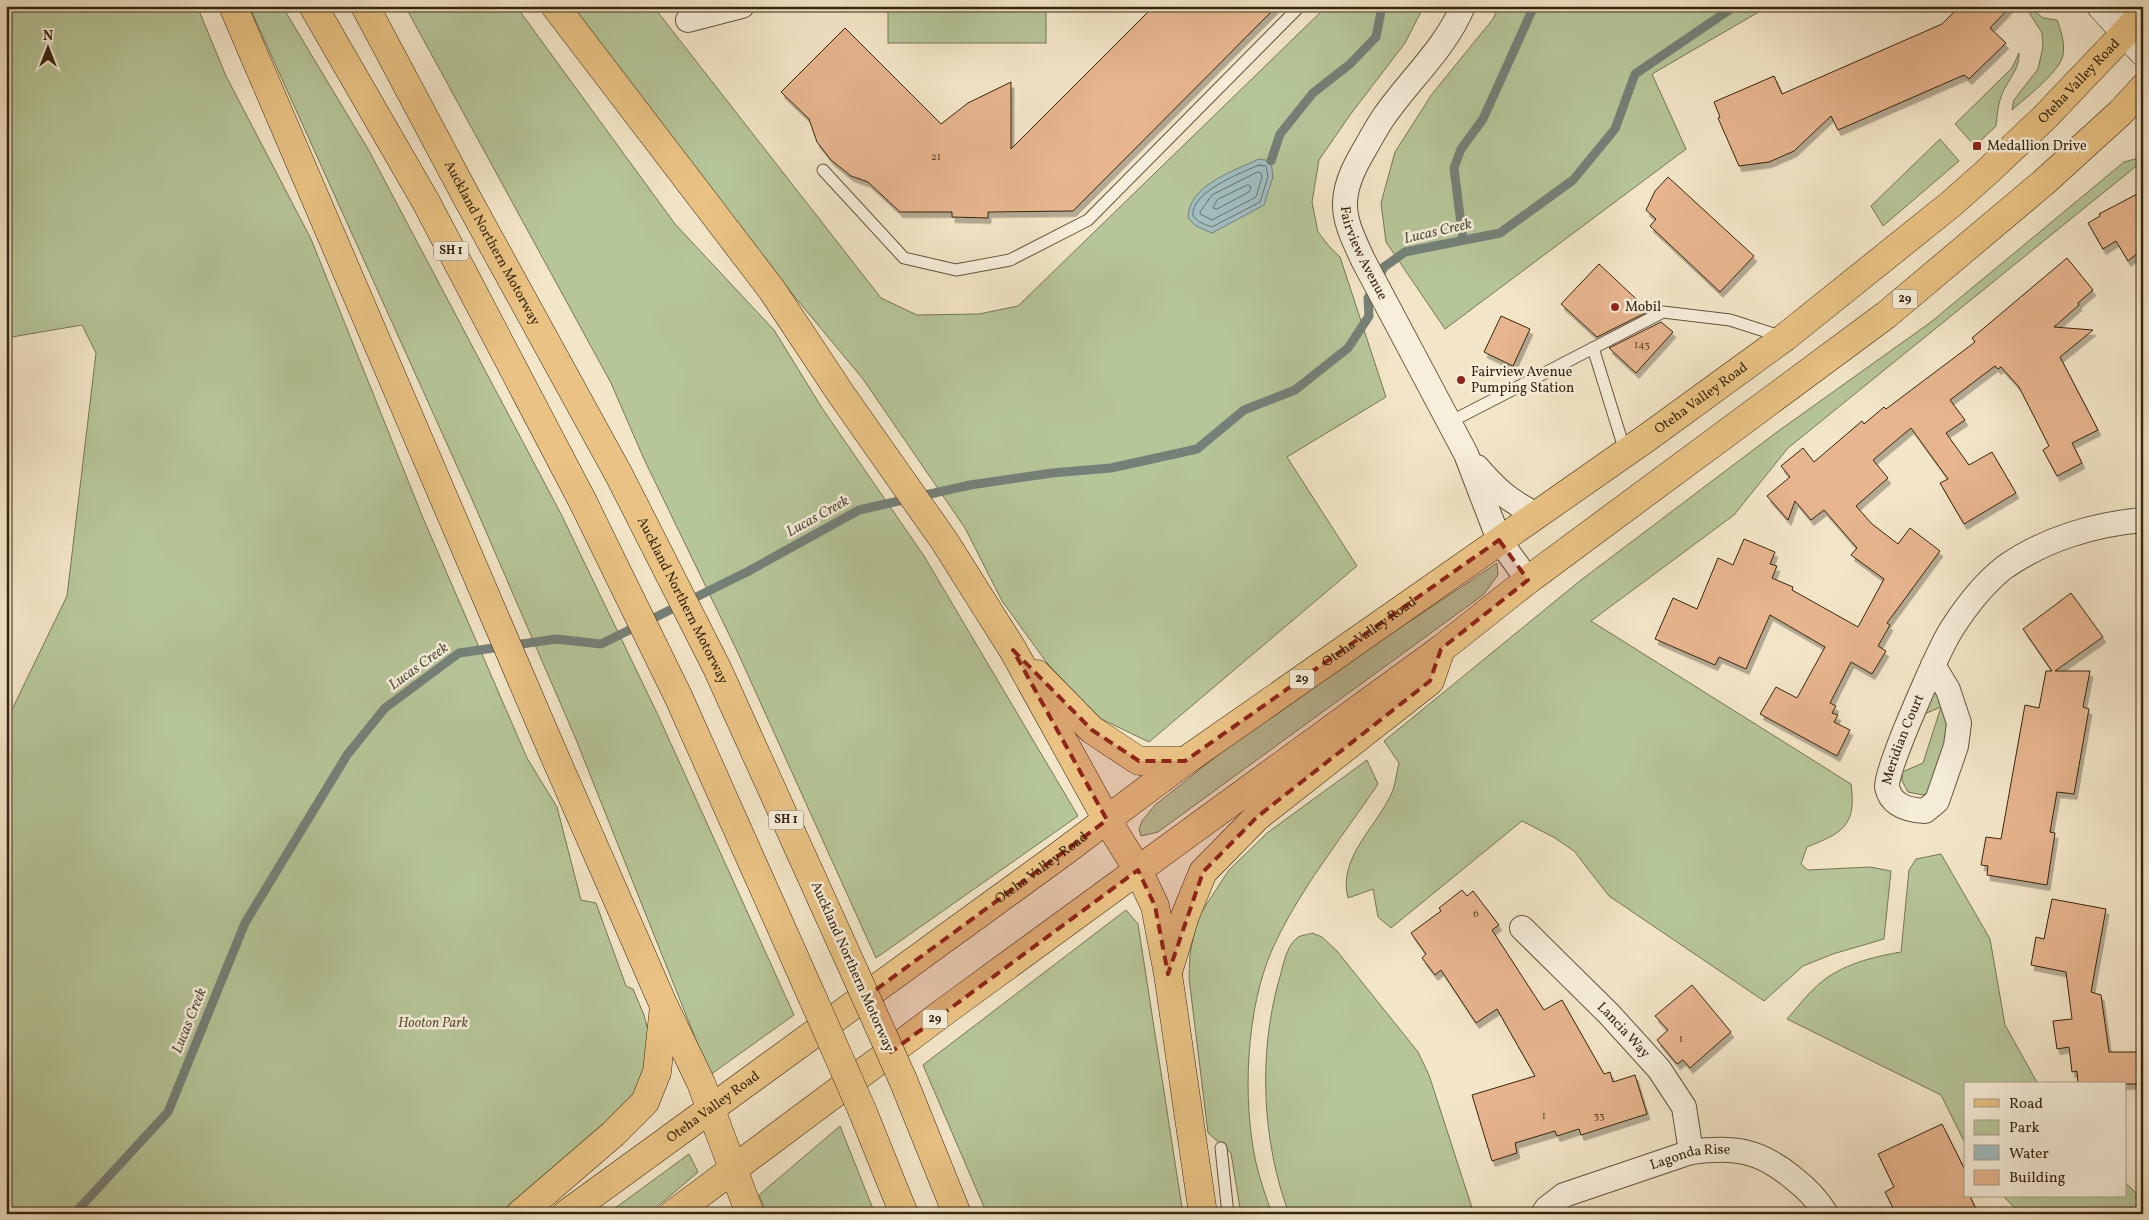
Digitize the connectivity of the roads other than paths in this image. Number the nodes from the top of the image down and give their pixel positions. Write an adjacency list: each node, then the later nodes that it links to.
1 (233, 6): 30 (main road)
2 (312, 6): 39 (main road, SH 1, bridge)
3 (365, 6): 40 (main road, Auckland Northern Motorway / SH 1, bridge)
4 (555, 6): 23 (main road)
5 (742, 6): 9 (street)
6 (1300, 6): 12 (lane)
7 (1463, 6): 15 (street, Fairview Avenue)
8 (2101, 6): 10 (street)
9 (688, 20)
10 (2137, 33): 13 (main road, Oteha Valley Road / 29)
11 (2143, 88): 21 (main road, 29)
12 (823, 170)
13 (1784, 338): 14 (lane); 16 (main road, Oteha Valley Road / 29)
14 (1593, 348): 15 (lane); 16 (lane)
15 (1450, 422): 17 (street, Fairview Avenue)
16 (1625, 452): 18 (main road, Oteha Valley Road / 29)
17 (1466, 454): 18 (street, Fairview Avenue); 20 (street, Fairview Avenue)
18 (1537, 515): 20 (main road, Oteha Valley Road / 29)
19 (2143, 520): 24 (street, Meridian Court)
20 (1499, 540): 21 (street, Fairview Avenue); 25 (main road, Oteha Valley Road / 29)
21 (1528, 580): 22 (main road, 29)
22 (1441, 649): 27 (main road, 29); 29 (main road)
23 (1013, 650): 25 (main road); 26 (main road)
24 (1933, 665): 24 (street, Meridian Court)
25 (1185, 761): 26 (main road, Oteha Valley Road / 29)
26 (1107, 820): 27 (main road); 31 (main road, Oteha Valley Road / 29)
27 (1138, 870): 29 (main road); 34 (main road, 29)
28 (1522, 928): 33 (street, Lancia Way)
29 (1168, 974): 41 (main road)
30 (664, 1006): 31 (main road); 35 (main road)
31 (711, 1110): 34 (main road); 36 (main road, Oteha Valley Road / 29)
32 (1221, 1148): 42 (lane)
33 (1692, 1152): 43 (street, Lagonda Rise); 44 (street, Lagonda Rise)
34 (733, 1169): 37 (main road, 29); 38 (main road)
35 (520, 1214)
36 (566, 1214)
37 (673, 1214)
38 (750, 1214)
39 (904, 1214)
40 (957, 1214)
41 (1203, 1214)
42 (1228, 1214)
43 (1543, 1214)
44 (1826, 1214)

